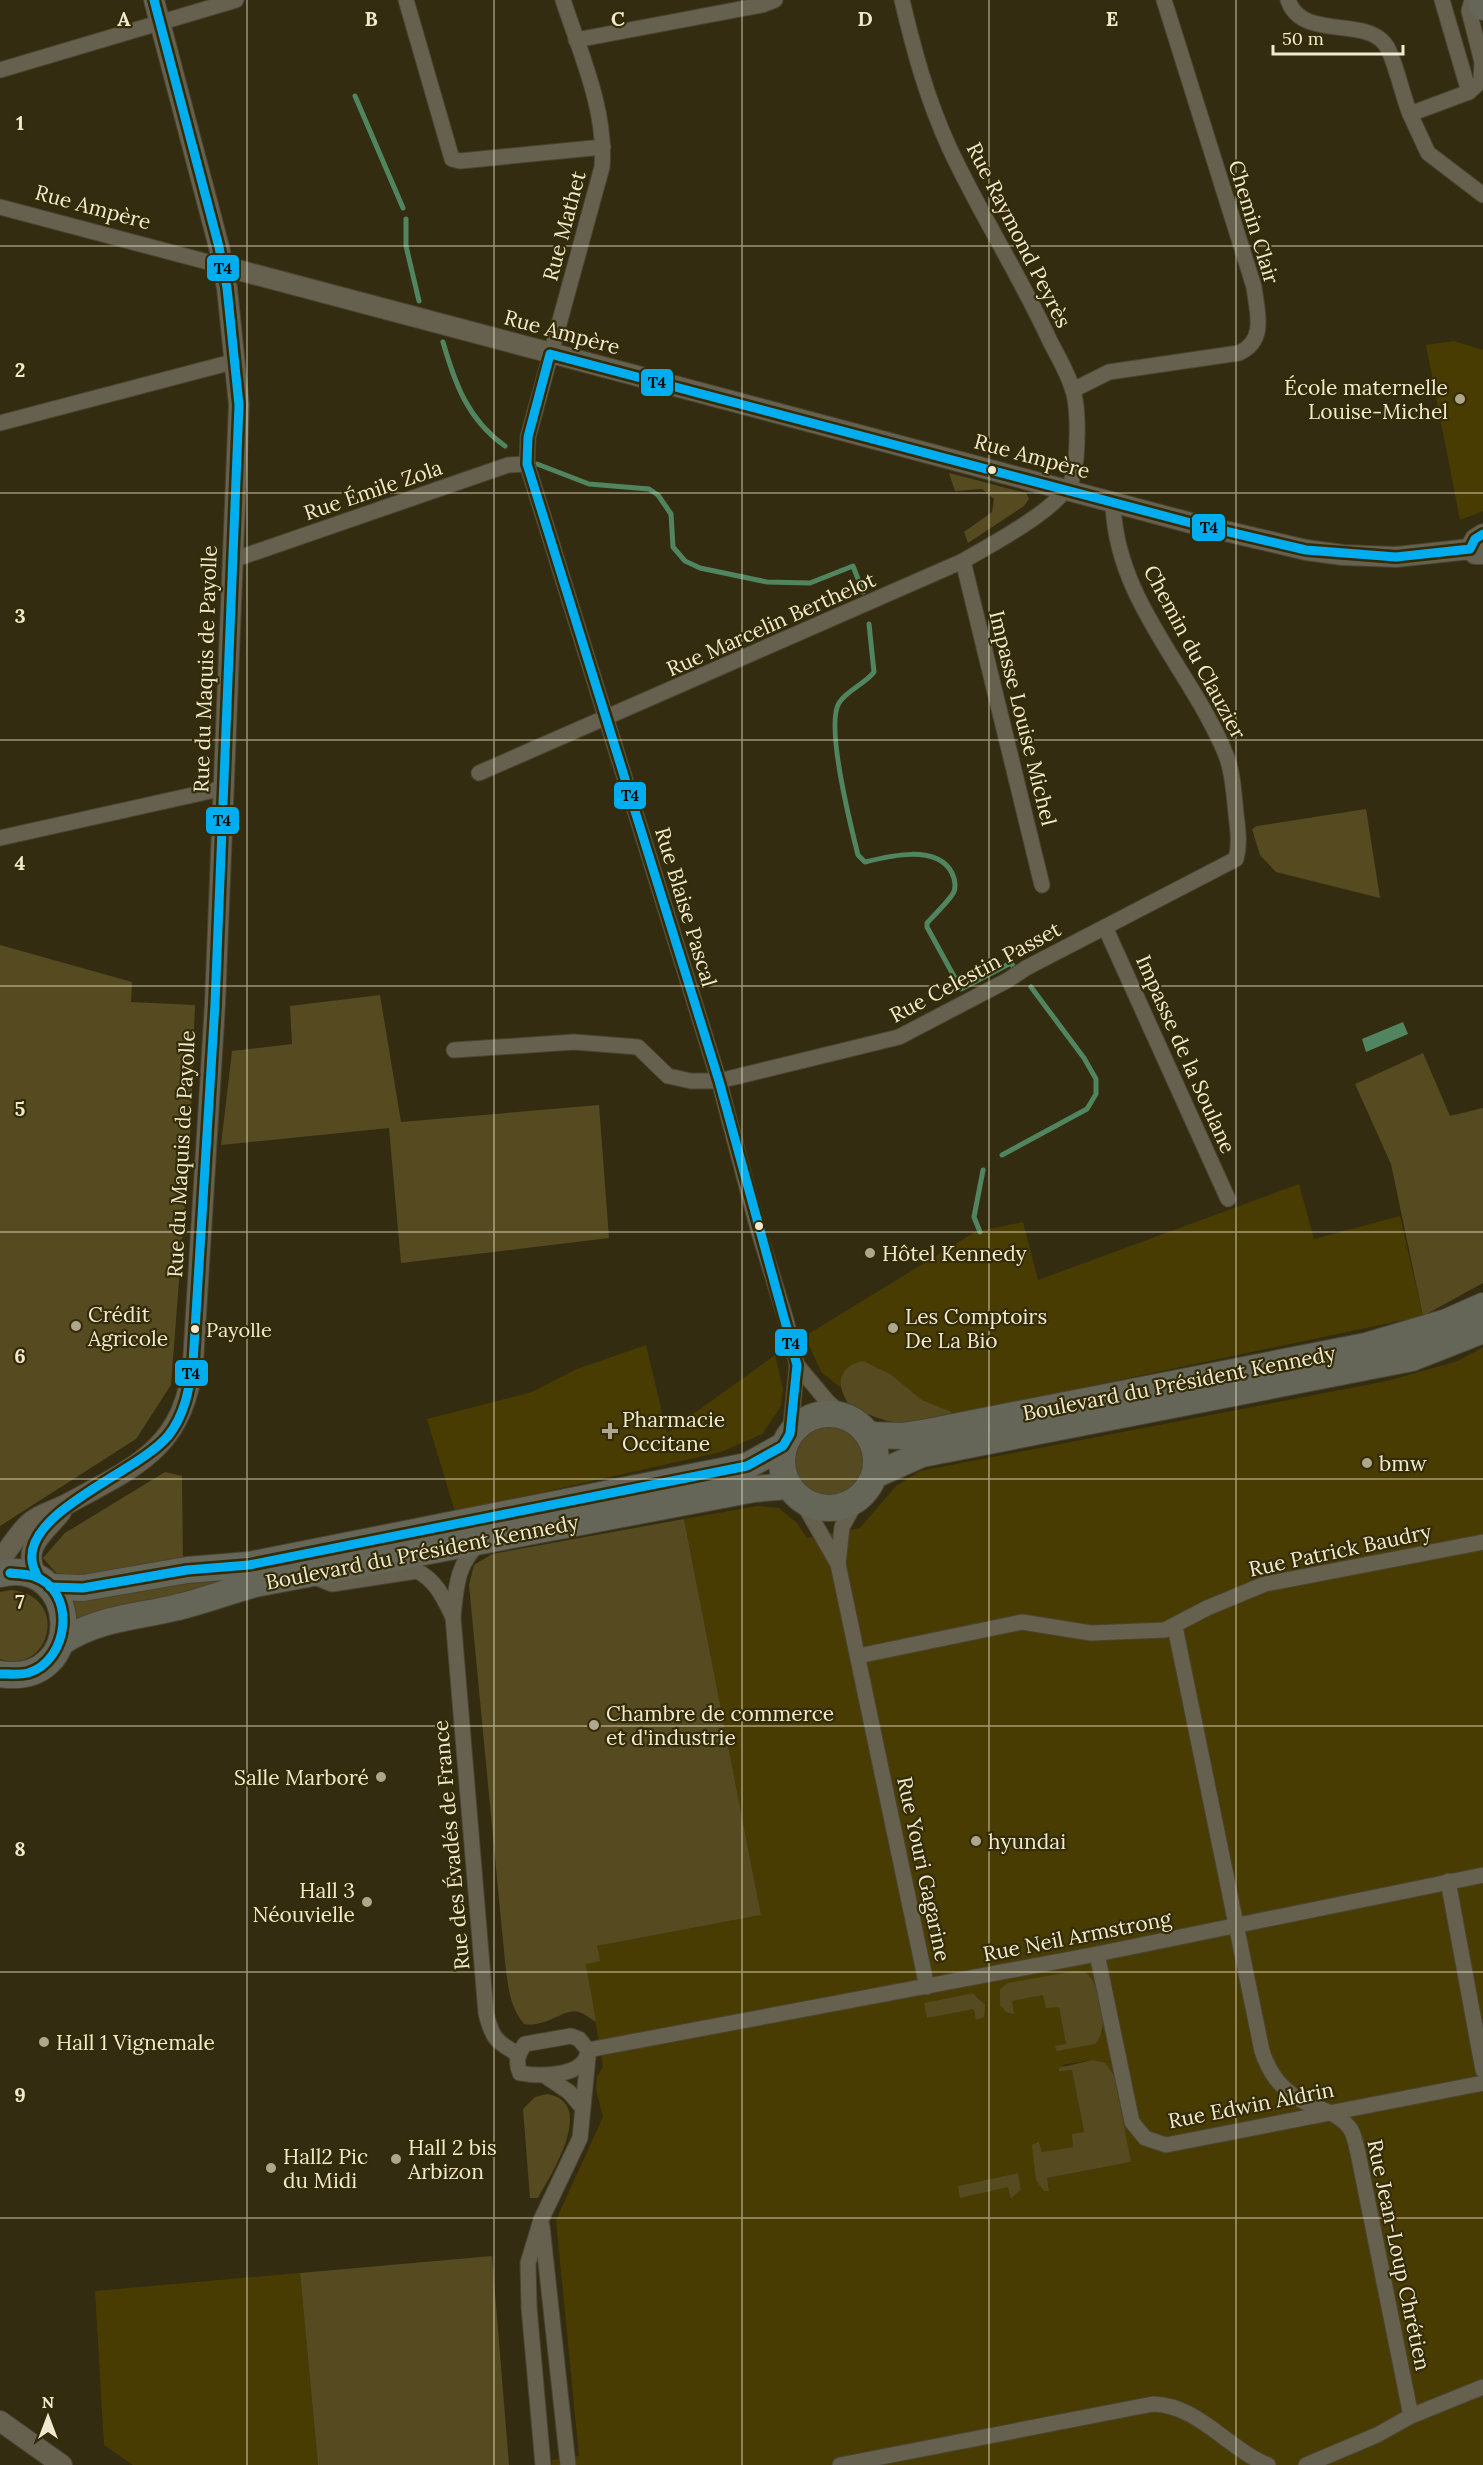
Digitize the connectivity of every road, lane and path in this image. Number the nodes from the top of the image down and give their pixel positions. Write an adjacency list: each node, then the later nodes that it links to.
1 (154, 0): 13 (street, Rue du Maquis de Payolle)
2 (236, 0): 13 (street)
3 (406, 0): 18 (street)
4 (563, 0): 14 (street, Rue Mathet)
5 (775, 0): 14 (street)
6 (902, 0): 24 (street, Rue Raymond Peyrès)
7 (1164, 0): 24 (street, Chemin Clair)
8 (1288, 0): 17 (street)
9 (1442, 0): 16 (street)
10 (1472, 0): 16 (street)
11 (1481, 0): 12 (main road)
12 (1483, 7)
13 (162, 23): 15 (street); 21 (street, Rue du Maquis de Payolle)
14 (576, 40): 18 (street, Rue Mathet)
15 (0, 70)
16 (1469, 92): 17 (street)
17 (1410, 114): 19 (street)
18 (603, 147): 22 (street, Rue Mathet)
19 (1483, 195)
20 (0, 207): 21 (street, Rue Ampère)
21 (223, 266): 22 (street, Rue Ampère); 23 (street, Rue du Maquis de Payolle)
22 (550, 354): 26 (street, Rue Mathet); 27 (street, Rue Ampère)
23 (236, 361): 25 (street); 31 (street, Rue du Maquis de Payolle)
24 (1073, 390): 27 (street, Rue Raymond Peyrès)
25 (0, 423)
26 (527, 464): 31 (street, Rue Émile Zola); 33 (street, Rue Blaise Pascal)
27 (1066, 490): 28 (street, Rue Ampère); 32 (street, Rue Marcelin Berthelot)
28 (1113, 502): 30 (street, Rue Ampère); 37 (street, Chemin du Clauzier)
29 (1483, 534): 30 (street)
30 (1477, 552)
31 (233, 560): 35 (street, Rue du Maquis de Payolle)
32 (963, 561): 33 (street, Rue Marcelin Berthelot); 38 (street, Impasse Louise Michel)
33 (606, 720): 34 (street, Rue Marcelin Berthelot); 41 (street, Rue Blaise Pascal)
34 (479, 773)
35 (224, 788): 36 (street); 52 (street, Rue du Maquis de Payolle)
36 (0, 838)
37 (1236, 859): 39 (street, Rue Celestin Passet)
38 (1042, 885)
39 (1105, 927): 41 (street, Rue Celestin Passet); 42 (street, Impasse de la Soulane)
40 (454, 1050): 41 (street, Rue Celestin Passet)
41 (719, 1081): 45 (street, Rue Blaise Pascal)
42 (1228, 1198)
43 (1483, 1306): 47 (main road, Boulevard du Président Kennedy)
44 (1483, 1330): 49 (main road, Boulevard du Président Kennedy)
45 (797, 1365): 46 (street, Rue Blaise Pascal); 48 (street, Rue Blaise Pascal)
46 (844, 1416): 47 (main road); 48 (main road)
47 (869, 1435): 49 (main road)
48 (787, 1440): 50 (main road); 59 (main road, Boulevard du Président Kennedy)
49 (875, 1475): 51 (main road)
50 (795, 1494): 51 (main road); 53 (main road, Boulevard du Président Kennedy); 56 (street, Rue Youri Gagarine)
51 (857, 1500): 56 (street, Rue Youri Gagarine)
52 (66, 1505): 55 (street, Rue du Maquis de Payolle); 59 (street, Rue du Maquis de Payolle)
53 (483, 1540): 57 (main road, Boulevard du Président Kennedy); 60 (street, Rue des Évadés de France)
54 (1483, 1542): 61 (street, Rue Patrick Baudry)
55 (0, 1560)
56 (838, 1564): 63 (street, Rue Youri Gagarine)
57 (306, 1574): 60 (street, Rue des Évadés de France); 62 (main road, Boulevard du Président Kennedy)
58 (0, 1575): 59 (main road, Boulevard du Président Kennedy)
59 (44, 1582): 62 (main road)
60 (453, 1617): 70 (street, Rue des Évadés de France)
61 (1175, 1627): 63 (street, Rue Patrick Baudry); 67 (street)
62 (62, 1642): 64 (main road)
63 (858, 1656): 69 (street, Rue Youri Gagarine)
64 (0, 1674)
65 (1483, 1875): 66 (street, Rue Neil Armstrong)
66 (1448, 1881): 67 (street, Rue Neil Armstrong); 72 (street)
67 (1235, 1926): 68 (street, Rue Neil Armstrong); 76 (street, Rue Jean-Loup Chrétien)
68 (1098, 1954): 69 (street, Rue Neil Armstrong); 76 (street, Rue Edwin Aldrin)
69 (927, 1987): 71 (street, Rue Youri Gagarine)
70 (518, 2054): 71 (street); 73 (street)
71 (588, 2054): 73 (street, Rue Youri Gagarine); 75 (street)
72 (1483, 2070)
73 (547, 2077): 75 (street)
74 (1483, 2083): 76 (street, Rue Edwin Aldrin)
75 (581, 2106): 77 (street)
76 (1329, 2112): 79 (street, Rue Jean-Loup Chrétien)
77 (542, 2220): 82 (street); 83 (street)
78 (1483, 2387): 79 (street)
79 (1412, 2416): 86 (street)
80 (0, 2421): 81 (street)
81 (62, 2465)
82 (543, 2465)
83 (568, 2465)
84 (840, 2465): 85 (street)
85 (1268, 2465)
86 (1306, 2465)

